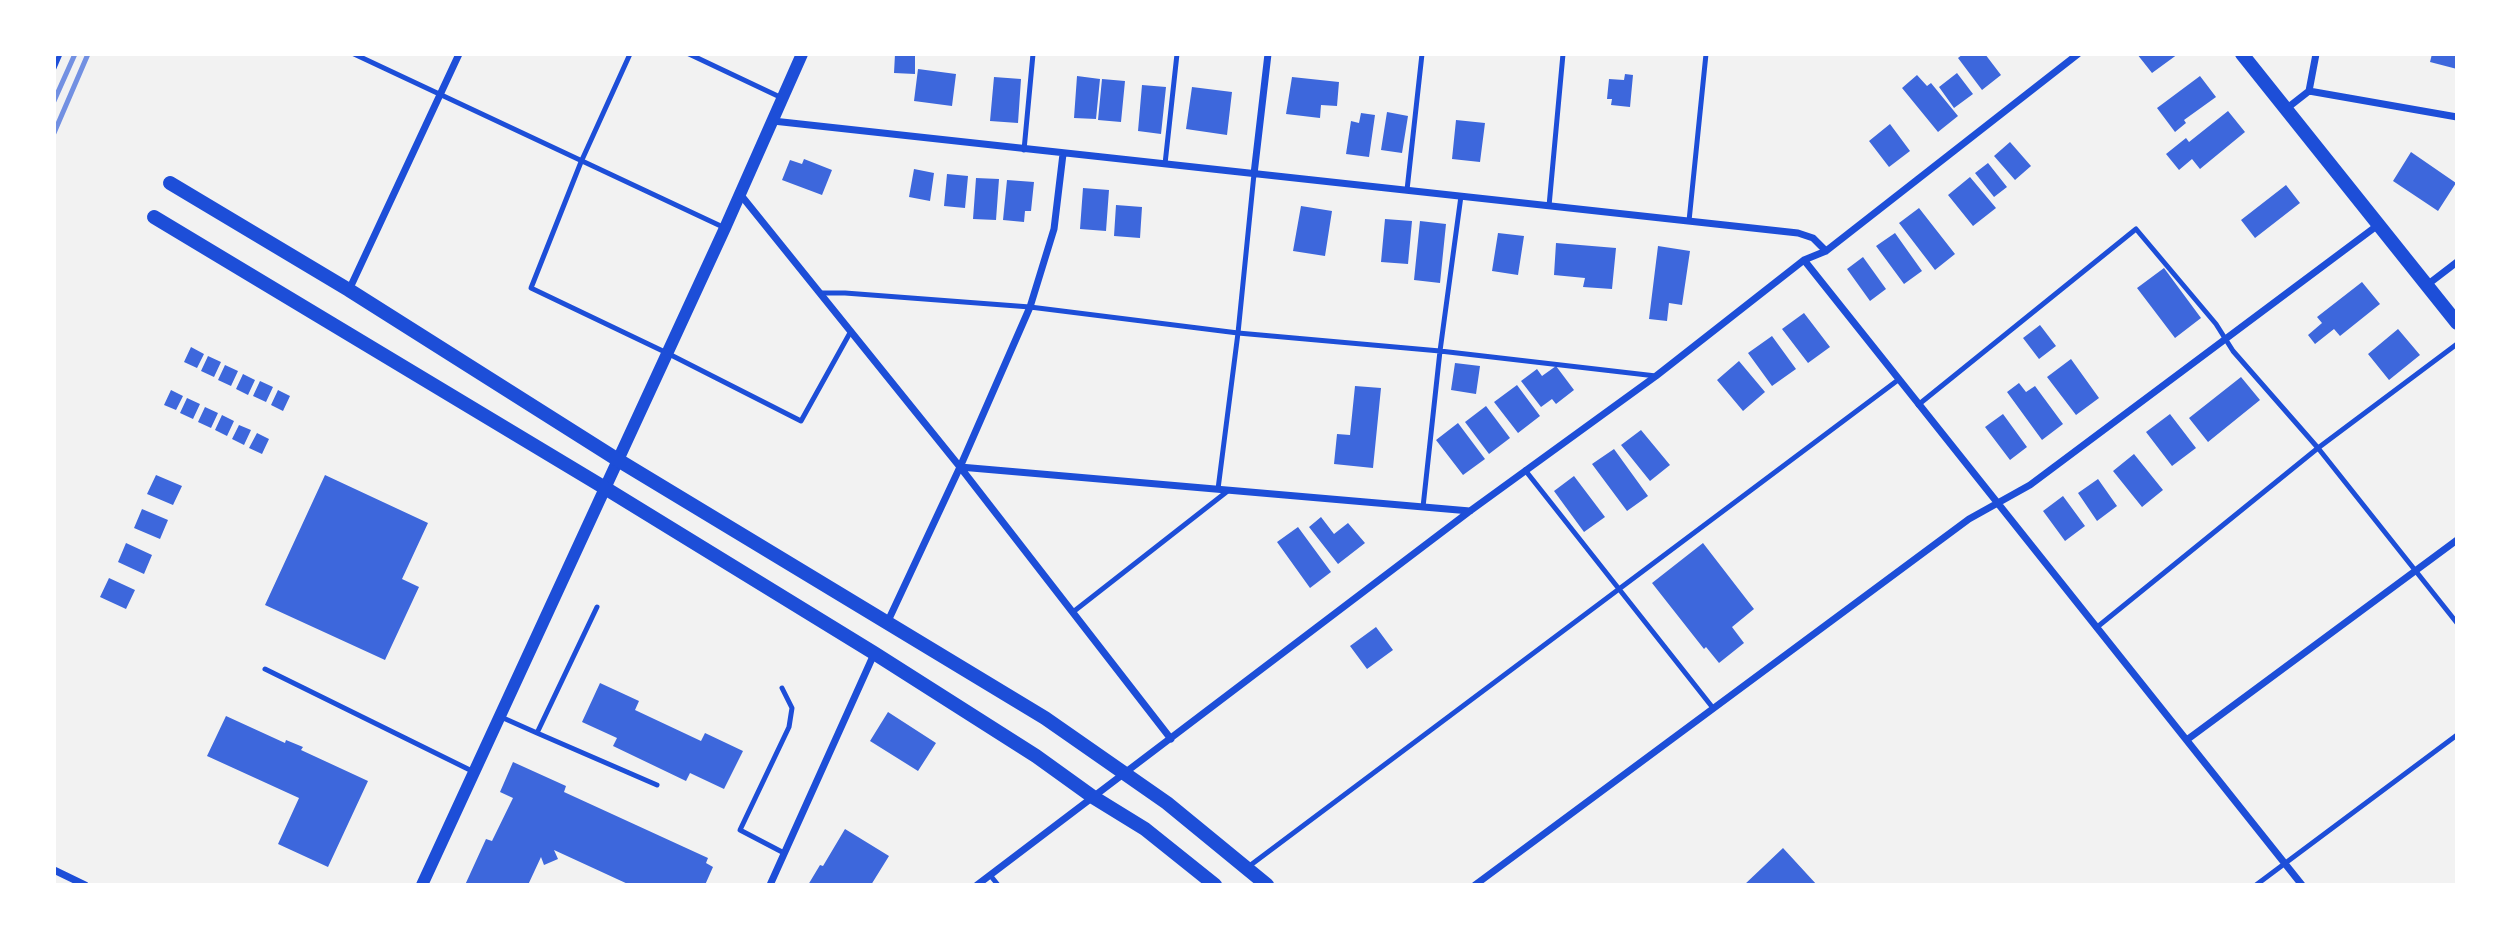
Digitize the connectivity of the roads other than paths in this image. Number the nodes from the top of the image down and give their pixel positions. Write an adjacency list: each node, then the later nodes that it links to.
1 (60, 54): 16 (lane)
2 (354, 54): 18 (lane)
3 (459, 54): 18 (street)
4 (630, 54): 25 (lane)
5 (690, 54): 19 (lane)
6 (802, 54): 19 (street)
7 (1033, 54): 23 (lane)
8 (1177, 54): 26 (lane)
9 (1268, 54): 27 (street)
10 (1422, 54): 29 (lane)
11 (1563, 54): 32 (lane)
12 (1706, 54): 34 (lane)
13 (2078, 54): 37 (street)
14 (2242, 54): 20 (main road)
15 (2316, 54): 17 (street)
16 (54, 68)
17 (2309, 91): 20 (street); 21 (street)
18 (440, 96): 25 (lane); 41 (street)
19 (782, 98): 22 (street)
20 (2286, 109): 35 (main road)
21 (2457, 117)
22 (772, 121): 23 (street); 30 (street)
23 (1024, 149): 24 (street)
24 (1063, 154): 26 (street); 43 (street)
25 (581, 162): 36 (lane); 50 (lane)
26 (1165, 164): 27 (street)
27 (1254, 174): 29 (street); 46 (lane)
28 (170, 183): 41 (main road)
29 (1407, 190): 31 (street)
30 (740, 194): 36 (street); 42 (street)
31 (1461, 196): 32 (street); 49 (lane)
32 (1549, 206): 34 (street)
33 (154, 217): 58 (main road)
34 (1689, 221): 37 (street)
35 (2378, 225): 40 (main road); 47 (street)
36 (725, 228): 50 (street)
37 (1826, 251): 38 (street)
38 (1804, 260): 51 (street); 52 (street)
39 (2457, 262): 40 (street)
40 (2427, 286): 44 (main road)
41 (349, 290): 55 (main road)
42 (820, 293): 43 (lane); 45 (street)
43 (1030, 307): 46 (lane); 56 (street)
44 (2457, 323)
45 (851, 331): 50 (lane); 56 (street)
46 (1238, 333): 49 (lane); 59 (lane)
47 (2225, 338): 53 (lane); 54 (lane); 61 (street)
48 (2457, 345): 54 (lane)
49 (1440, 351): 51 (lane); 62 (lane)
50 (667, 353): 55 (street)
51 (1656, 376): 57 (street)
52 (1898, 380): 53 (street); 66 (lane)
53 (1918, 405): 61 (street)
54 (2318, 448): 65 (lane); 71 (lane)
55 (618, 460): 58 (street); 69 (main road)
56 (960, 467): 59 (street); 68 (street); 69 (street)
57 (1525, 470): 63 (street); 66 (lane)
58 (605, 488): 72 (main road); 76 (street)
59 (1218, 489): 60 (street)
60 (1229, 490): 62 (street); 68 (lane)
61 (1997, 503): 71 (street); 75 (street)
62 (1423, 507): 63 (street)
63 (1470, 511): 79 (street)
64 (2457, 540): 65 (street)
65 (2416, 571): 70 (lane); 80 (street)
66 (1619, 589): 75 (lane); 87 (lane)
67 (597, 607): 77 (lane)
68 (1073, 612): 79 (street)
69 (888, 621): 82 (main road)
70 (2457, 623)
71 (2096, 628): 80 (street)
72 (874, 653): 84 (main road); 85 (street)
73 (265, 669): 81 (lane)
74 (782, 688): 85 (lane)
75 (1713, 708): 90 (street)
76 (500, 716): 77 (lane); 81 (street)
77 (537, 733): 83 (lane)
78 (2457, 735): 86 (lane)
79 (1171, 739): 82 (street)
80 (2188, 739): 86 (street)
81 (474, 772): 92 (street)
82 (1125, 772): 84 (street); 87 (main road)
83 (657, 785)
84 (1093, 797): 89 (street); 96 (main road)
85 (784, 853): 93 (street)
86 (2284, 862): 98 (lane); 99 (street)
87 (1247, 867): 97 (main road)
88 (54, 870): 91 (street)
89 (990, 875): 94 (street); 95 (lane)
90 (1478, 884)
91 (85, 885)
92 (422, 885)
93 (770, 885)
94 (977, 885)
95 (998, 885)
96 (1215, 885)
97 (1267, 885)
98 (2256, 885)
99 (2302, 885)

